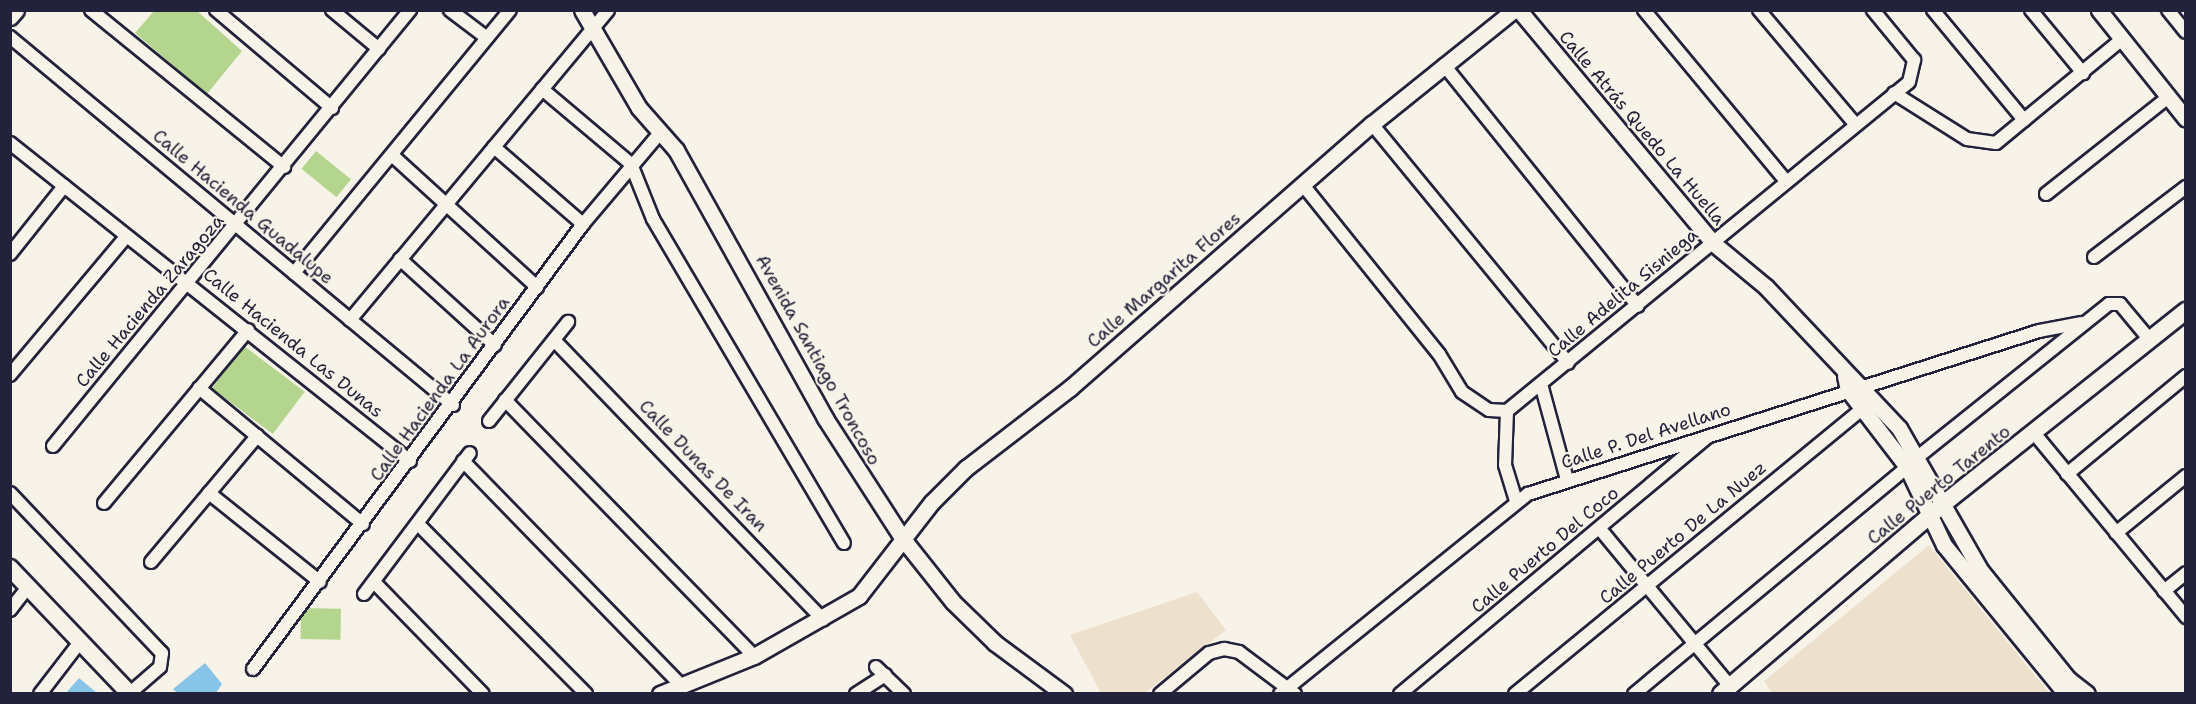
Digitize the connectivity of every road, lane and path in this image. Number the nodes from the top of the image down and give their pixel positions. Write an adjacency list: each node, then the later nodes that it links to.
1 (16, 10): 19 (street)
2 (91, 10): 41 (street)
3 (216, 10): 31 (street)
4 (332, 10): 25 (street)
5 (410, 10): 25 (street, Calle Hacienda Zaragoza)
6 (450, 10): 23 (street)
7 (510, 10): 23 (street)
8 (582, 10): 20 (street, Avenida Santiago Troncoso)
9 (608, 10): 20 (street)
10 (1514, 10): 26 (street, Calle Margarita Flores)
11 (1520, 10): 51 (street, Calle Atrás Quedo La Huella)
12 (1644, 10): 42 (street)
13 (1760, 10): 35 (street)
14 (1873, 10): 29 (street, Calle Adelita Sisniega)
15 (1933, 10): 32 (street)
16 (2031, 10): 27 (street)
17 (2099, 10): 24 (street)
18 (2168, 10): 21 (street)
19 (10, 17)
20 (592, 27): 28 (street); 36 (street, Avenida Santiago Troncoso)
21 (2186, 32)
22 (10, 37): 49 (street, Calle Hacienda Guadalupe)
23 (487, 38): 39 (street)
24 (2122, 39): 27 (street); 30 (street)
25 (379, 49): 31 (street, Calle Hacienda Zaragoza)
26 (1444, 65): 34 (street, Calle Margarita Flores); 58 (street)
27 (2083, 73): 32 (street)
28 (542, 89): 38 (street); 40 (street)
29 (1894, 93): 32 (street); 35 (street, Calle Adelita Sisniega)
30 (2167, 98): 33 (street); 46 (street)
31 (332, 108): 41 (street, Calle Hacienda Zaragoza)
32 (2024, 120)
33 (2186, 120)
34 (1372, 124): 43 (street, Calle Margarita Flores); 67 (street)
35 (1856, 125): 42 (street, Calle Adelita Sisniega)
36 (660, 133): 40 (street, Calle Hacienda La Aurora); 97 (street, Avenida Santiago Troncoso)
37 (10, 143): 44 (street, Calle Hacienda Las Dunas)
38 (494, 147): 47 (street); 48 (street)
39 (393, 156): 47 (street); 55 (street)
40 (631, 164): 48 (street, Calle Hacienda La Aurora); 98 (street)
41 (284, 167): 49 (street, Calle Hacienda Zaragoza)
42 (1786, 181): 51 (street, Calle Adelita Sisniega)
43 (1303, 185): 76 (street); 97 (street, Calle Margarita Flores)
44 (64, 186): 50 (street, Calle Hacienda Las Dunas); 52 (street)
45 (2186, 187): 53 (street)
46 (2046, 194)
47 (446, 204): 54 (street); 57 (street)
48 (583, 224): 57 (street, Calle Hacienda La Aurora)
49 (236, 225): 55 (street, Calle Hacienda Guadalupe); 56 (street, Calle Hacienda Zaragoza)
50 (126, 237): 56 (street, Calle Hacienda Las Dunas); 68 (street)
51 (1713, 243): 58 (street, Calle Adelita Sisniega); 71 (street, Calle Atrás Quedo La Huella)
52 (10, 254)
53 (2094, 257)
54 (400, 260): 60 (street); 66 (street)
55 (294, 273): 60 (street, Calle Hacienda Guadalupe)
56 (189, 283): 63 (street, Calle Hacienda Las Dunas); 81 (street, Calle Hacienda Zaragoza)
57 (537, 287): 66 (street, Calle Hacienda La Aurora)
58 (1638, 306): 67 (street, Calle Adelita Sisniega)
59 (2186, 311): 65 (main road, Calle Puerto Tarento)
60 (350, 320): 75 (street, Calle Hacienda Guadalupe)
61 (568, 322): 64 (street)
62 (2081, 323): 65 (street); 71 (street, Calle P. Del Avellano); 82 (street)
63 (248, 330): 72 (street); 83 (street, Calle Hacienda Las Dunas)
64 (554, 340): 73 (street); 110 (street, Calle Dunas De Iran)
65 (2150, 340): 79 (main road, Calle Puerto Tarento)
66 (495, 345): 75 (street, Calle Hacienda La Aurora)
67 (1568, 363): 70 (street, Calle Adelita Sisniega)
68 (10, 375)
69 (2186, 376): 85 (street)
70 (1541, 384): 76 (street, Calle Adelita Sisniega); 87 (street)
71 (1851, 384): 74 (street, Calle Atrás Quedo La Huella); 78 (street, Calle P. Del Avellano)
72 (199, 388): 80 (street); 91 (street)
73 (505, 400): 77 (street); 113 (street)
74 (1867, 404): 82 (street); 84 (street); 104 (street, Calle Puerto De La Nuez)
75 (453, 405): 83 (street, Calle Hacienda La Aurora)
76 (1507, 411): 90 (street)
77 (489, 421)
78 (1713, 433): 87 (street, Calle P. Del Avellano); 95 (street, Calle Puerto Del Coco)
79 (2034, 433): 85 (street); 92 (main road, Calle Puerto Tarento)
80 (256, 436): 88 (street); 93 (street)
81 (53, 446)
82 (1919, 456): 92 (street)
83 (410, 461): 93 (street, Calle Hacienda La Aurora)
84 (1907, 467): 92 (street); 112 (street)
85 (2067, 474): 96 (street)
86 (2186, 476): 96 (street)
87 (1566, 480): 90 (street, Calle P. Del Avellano)
88 (209, 493): 99 (street); 102 (street)
89 (10, 494): 119 (street)
90 (1516, 501): 116 (street, Calle P. Del Avellano)
91 (104, 503)
92 (1936, 511): 117 (main road, Calle Puerto Tarento); 130 (street); 131 (street)
93 (363, 524): 102 (street, Calle Hacienda La Aurora)
94 (418, 524): 103 (street); 115 (street); 121 (street)
95 (1600, 529): 104 (street); 127 (street, Calle Puerto Del Coco)
96 (2116, 533): 106 (street)
97 (903, 539): 110 (street, Calle Margarita Flores); 125 (street, Avenida Santiago Troncoso)
98 (844, 543)
99 (151, 562)
100 (10, 568): 105 (main road)
101 (2186, 573): 106 (street)
102 (320, 582): 114 (street, Calle Hacienda La Aurora)
103 (374, 582): 107 (street); 120 (street)
104 (1646, 586): 112 (street); 128 (street, Calle Puerto De La Nuez)
105 (28, 587): 108 (street); 111 (main road)
106 (2164, 591): 109 (street)
107 (364, 594)
108 (10, 610)
109 (2186, 616)
110 (823, 620): 113 (street, Calle Margarita Flores)
111 (80, 642): 118 (street); 119 (main road)
112 (1694, 644): 117 (street); 129 (street)
113 (754, 656): 115 (street, Calle Margarita Flores)
114 (253, 669)
115 (682, 686): 122 (street, Calle Margarita Flores)
116 (1288, 691): 126 (street)
117 (1725, 691)
118 (40, 693)
119 (130, 693)
120 (483, 693)
121 (586, 693)
122 (660, 693)
123 (856, 693): 124 (street)
124 (904, 693)
125 (1064, 693)
126 (1160, 693)
127 (1400, 693)
128 (1515, 693)
129 (1634, 693)
130 (2066, 693)
131 (2087, 693)

